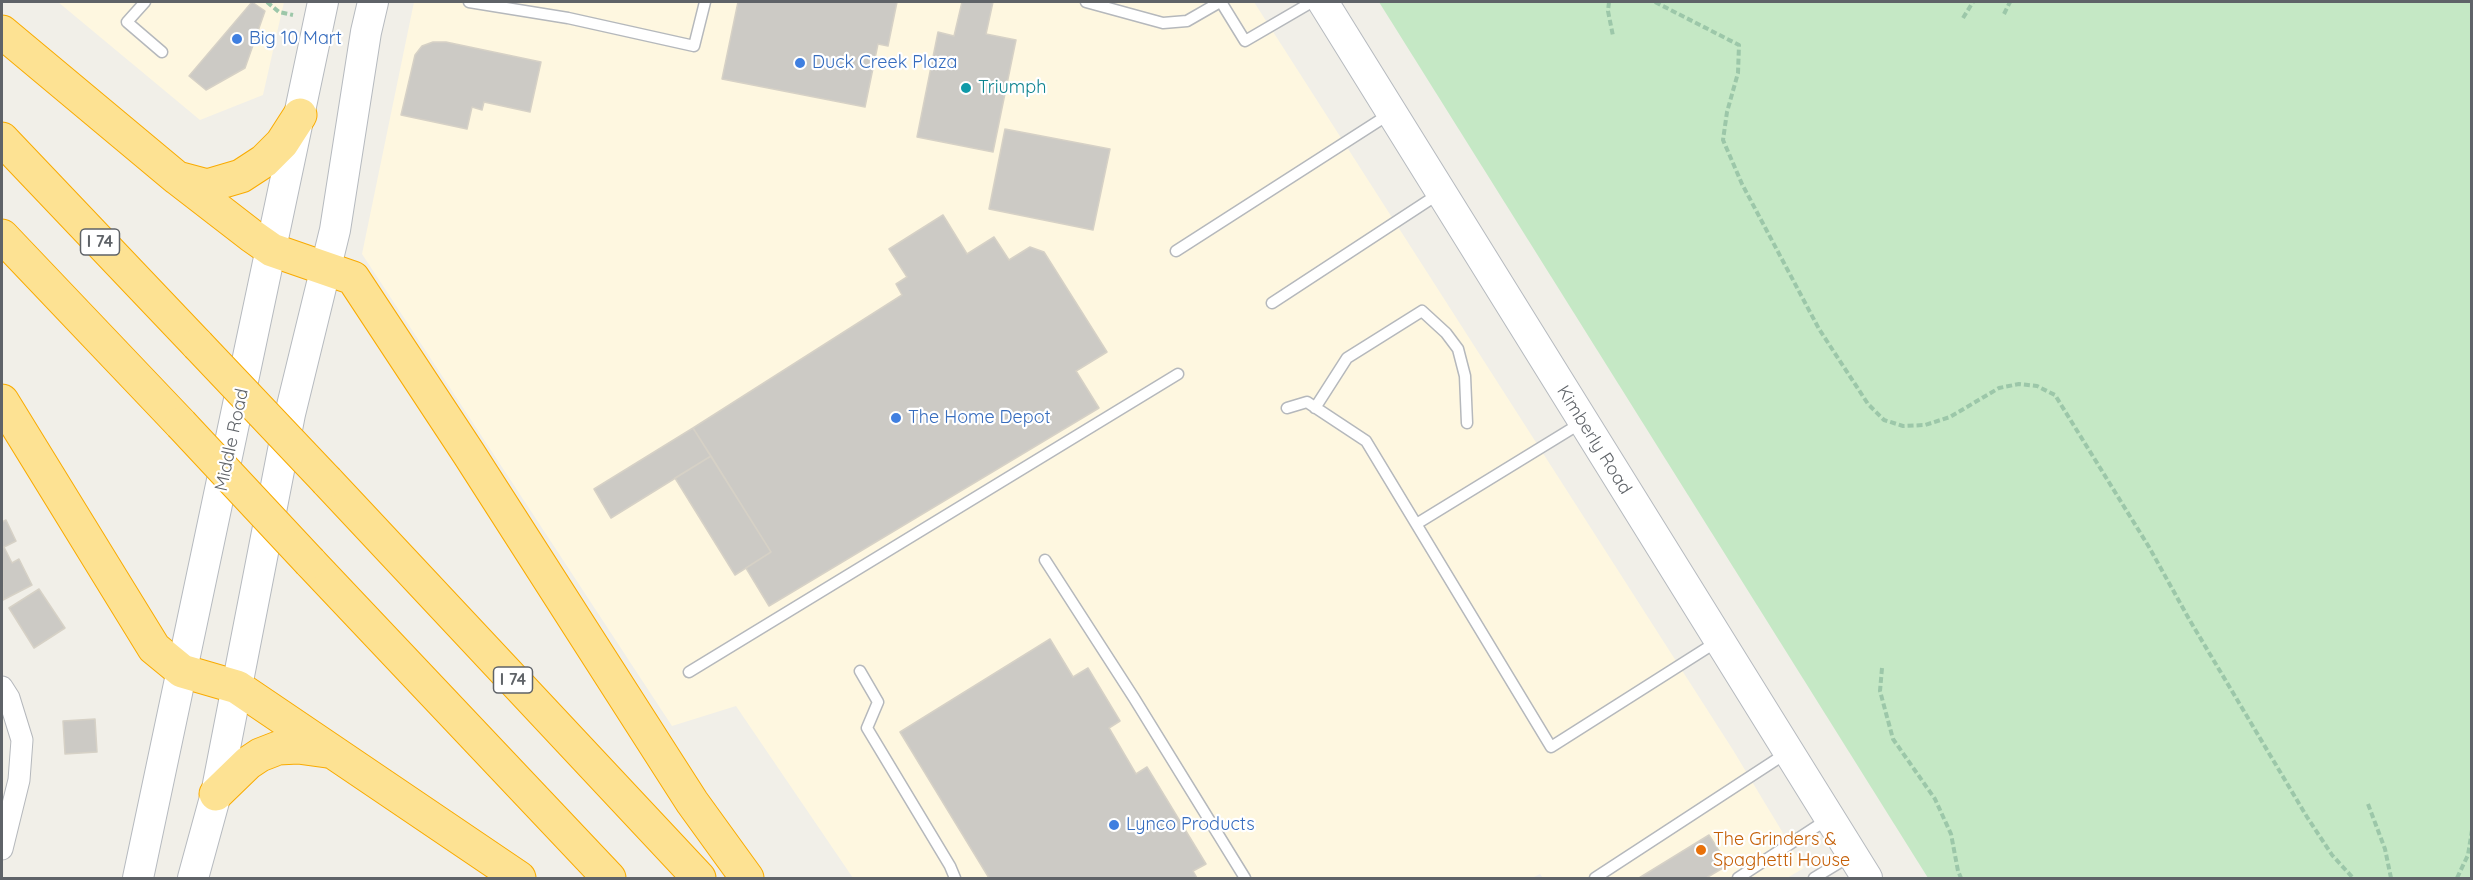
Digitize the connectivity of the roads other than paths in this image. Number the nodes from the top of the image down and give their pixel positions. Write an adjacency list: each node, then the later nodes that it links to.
1 (145, 2): 11 (lane)
2 (323, 2): 13 (main road, Middle Road)
3 (373, 2): 20 (main road)
4 (469, 2): 5 (lane)
5 (705, 2)
6 (1086, 2): 7 (lane)
7 (1221, 2): 8 (lane)
8 (1312, 2)
9 (1323, 2): 12 (main road, Kimberly Road)
10 (2, 32): 15 (highway)
11 (162, 52)
12 (1391, 113): 16 (main road, Kimberly Road); 19 (lane)
13 (300, 115): 15 (highway); 18 (main road, Middle Road)
14 (2, 140): 46 (highway, I 74, bridge)
15 (177, 178): 18 (highway)
16 (1440, 193): 21 (lane); 26 (main road, Kimberly Road)
17 (2, 236): 45 (highway, bridge)
18 (272, 250): 20 (highway); 31 (main road, Middle Road)
19 (1176, 251)
20 (326, 268): 35 (main road); 47 (highway)
21 (1272, 303)
22 (1178, 374): 33 (lane)
23 (2, 401): 31 (highway)
24 (1287, 408): 25 (lane)
25 (1315, 408): 27 (lane); 28 (lane)
26 (1583, 422): 28 (lane); 30 (main road, Kimberly Road)
27 (1467, 423)
28 (1418, 523): 30 (lane)
29 (1045, 560): 49 (lane)
30 (1718, 641): 37 (main road, Kimberly Road)
31 (183, 671): 35 (highway); 42 (main road, Middle Road)
32 (860, 671): 48 (lane)
33 (689, 672)
34 (2, 687): 40 (street)
35 (237, 687): 36 (highway); 38 (main road)
36 (329, 751): 38 (highway); 44 (highway)
37 (1788, 752): 39 (main road, Kimberly Road); 50 (lane)
38 (216, 794): 43 (main road)
39 (1829, 819): 41 (main road, Kimberly Road); 51 (lane)
40 (2, 849)
41 (1859, 867): 52 (lane)
42 (138, 879)
43 (193, 879)
44 (519, 879)
45 (609, 879)
46 (699, 879)
47 (747, 879)
48 (955, 879)
49 (1245, 879)
50 (1595, 879)
51 (1738, 879)
52 (1814, 879)

